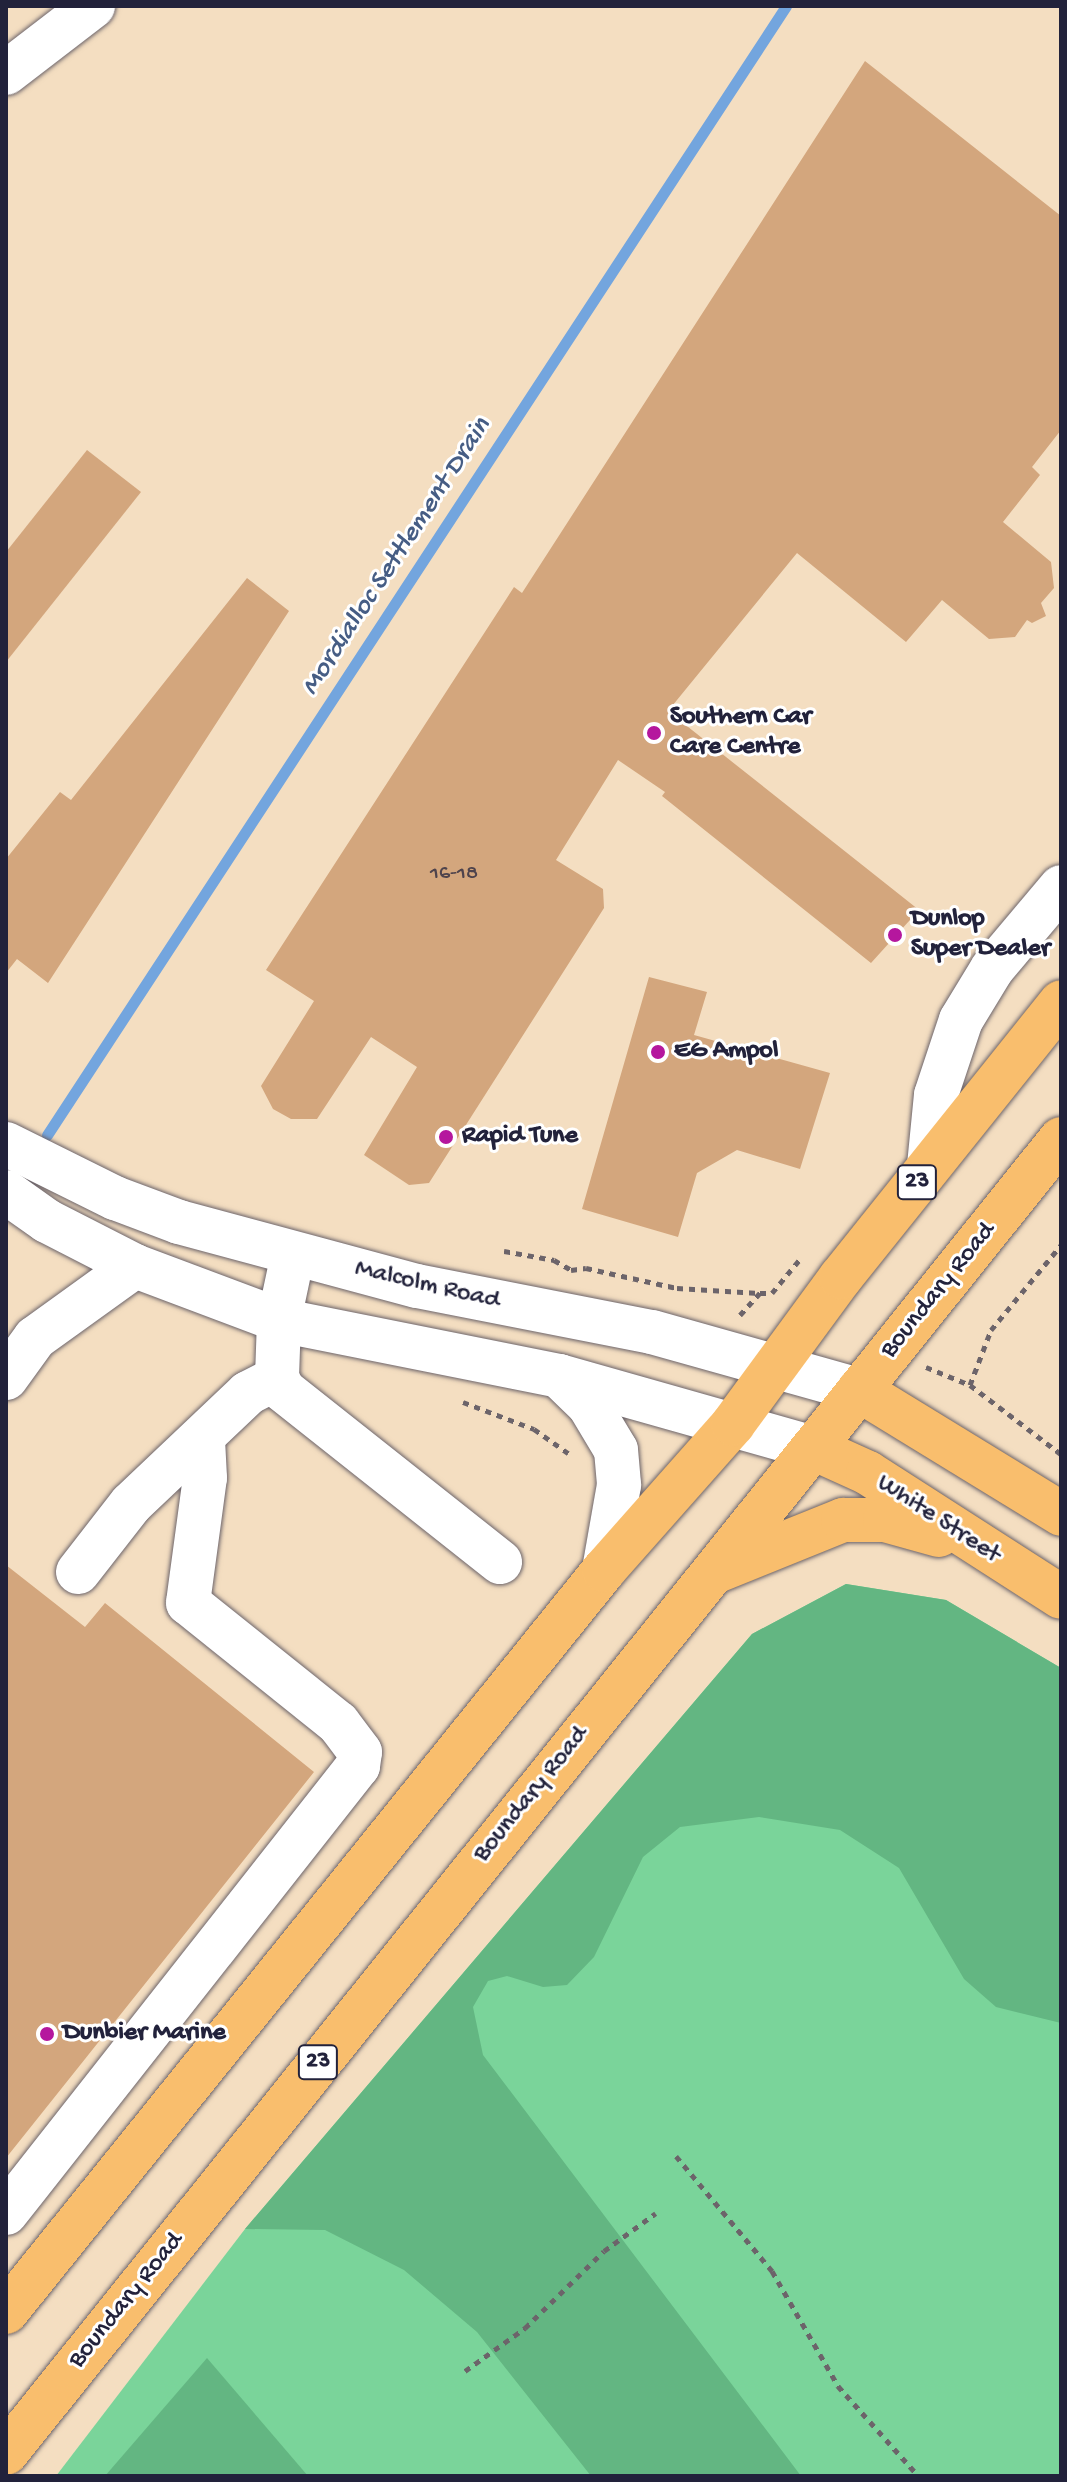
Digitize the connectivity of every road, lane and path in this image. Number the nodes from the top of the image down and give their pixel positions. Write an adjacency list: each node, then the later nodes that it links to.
1 (93, 6): 2 (street)
2 (6, 73)
3 (1061, 887): 7 (street)
4 (1061, 1002): 7 (main road, 23)
5 (1061, 1139): 20 (main road, Boundary Road / 23)
6 (6, 1144): 11 (street, Malcolm Road)
7 (929, 1166): 15 (main road, 23)
8 (6, 1192): 12 (street)
9 (1061, 1245): 19 (path)
10 (504, 1251): 13 (path)
11 (293, 1254): 14 (street); 15 (street, Malcolm Road)
12 (135, 1266): 14 (street); 17 (street)
13 (760, 1293)
14 (279, 1320): 16 (street); 18 (street)
15 (779, 1366): 20 (street, Malcolm Road); 21 (main road, 23)
16 (559, 1376): 21 (street); 27 (street)
17 (6, 1378)
18 (277, 1378): 22 (street); 26 (street)
19 (970, 1385)
20 (859, 1390): 23 (main road, Boundary Road / 23); 24 (main road)
21 (733, 1424): 23 (street); 27 (main road, 23)
22 (203, 1440): 28 (street); 32 (street)
23 (813, 1448): 25 (main road, White Street); 29 (main road, Boundary Road / 23)
24 (1061, 1514)
25 (975, 1545): 29 (main road); 30 (main road, White Street)
26 (500, 1562)
27 (604, 1570): 34 (main road, 23)
28 (78, 1572)
29 (709, 1575): 36 (main road, Boundary Road / 23)
30 (1061, 1597)
31 (676, 2156): 37 (path)
32 (6, 2213)
33 (656, 2213): 35 (path)
34 (6, 2312)
35 (465, 2371)
36 (6, 2453)
37 (915, 2472)

